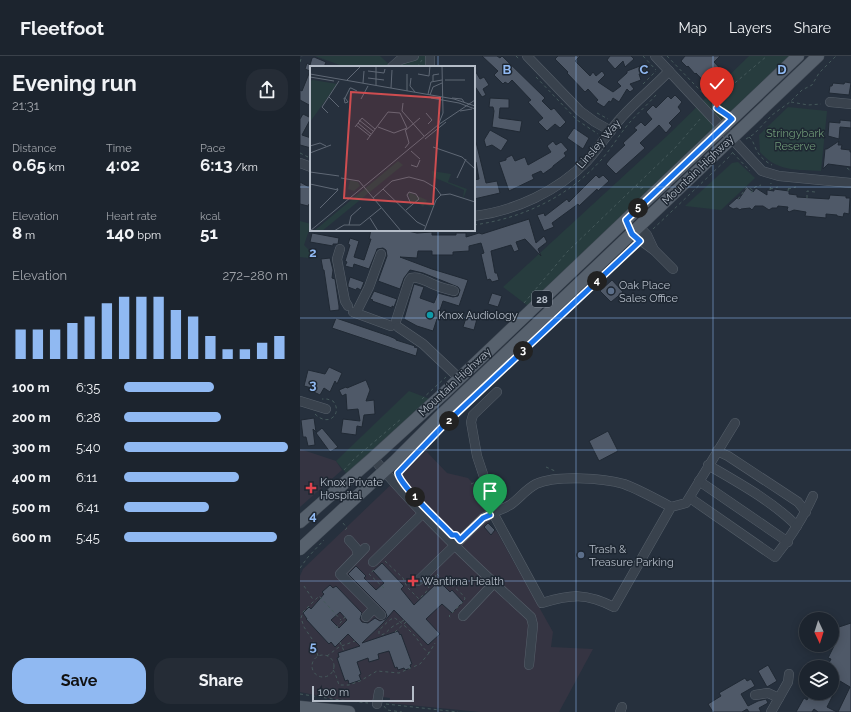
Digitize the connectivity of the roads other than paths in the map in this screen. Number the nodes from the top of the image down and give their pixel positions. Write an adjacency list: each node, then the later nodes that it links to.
1 (527, 56): 12 (street)
2 (655, 56): 8 (street)
3 (798, 56): 11 (main road, Mountain Highway / 28)
4 (818, 56): 13 (main road, Mountain Highway / 28)
5 (422, 57): 6 (street); 7 (street)
6 (393, 66)
7 (429, 66)
8 (669, 71): 11 (street); 12 (street, Linsley Way)
9 (830, 102): 10 (street)
10 (847, 107)
11 (722, 128): 13 (street); 18 (main road, Mountain Highway / 28)
12 (611, 131): 17 (street, Linsley Way)
13 (735, 142): 16 (street); 19 (main road, Mountain Highway / 28)
14 (300, 163): 15 (street)
15 (310, 167)
16 (851, 183)
17 (475, 216)
18 (626, 220): 19 (main road); 26 (main road, Mountain Highway / 28)
19 (639, 234): 22 (street); 34 (main road, Mountain Highway / 28)
20 (340, 248): 24 (street)
21 (381, 254): 24 (street)
22 (673, 270)
23 (454, 291): 25 (street)
24 (352, 310): 25 (street)
25 (395, 325): 26 (street)
26 (453, 377): 32 (main road, Mountain Highway / 28)
27 (497, 392): 38 (street)
28 (300, 401): 29 (street)
29 (326, 409)
30 (735, 423): 31 (street)
31 (717, 451): 33 (street); 40 (street)
32 (373, 458): 34 (street); 43 (main road, Mountain Highway / 28)
33 (708, 465): 35 (street); 44 (street)
34 (393, 475): 41 (street); 48 (main road, Mountain Highway / 28)
35 (698, 481): 37 (street); 46 (street)
36 (813, 496): 40 (street)
37 (690, 498): 39 (street); 46 (street)
38 (499, 505): 39 (street); 42 (street)
39 (671, 507): 42 (street)
40 (806, 512): 44 (street)
41 (423, 513): 47 (street); 49 (street)
42 (493, 513): 47 (street)
43 (300, 522)
44 (797, 526): 46 (street)
45 (348, 539): 53 (street)
46 (788, 542)
47 (454, 545): 50 (street); 51 (street)
48 (301, 546)
49 (374, 565)
50 (418, 582)
51 (494, 583): 52 (street); 54 (street)
52 (463, 616)
53 (366, 617)
54 (529, 665)
55 (789, 674): 58 (street)
56 (379, 692): 59 (street)
57 (755, 695): 58 (street)
58 (779, 698): 62 (street)
59 (380, 704)
60 (300, 707): 61 (main road)
61 (349, 712)
62 (771, 712)

